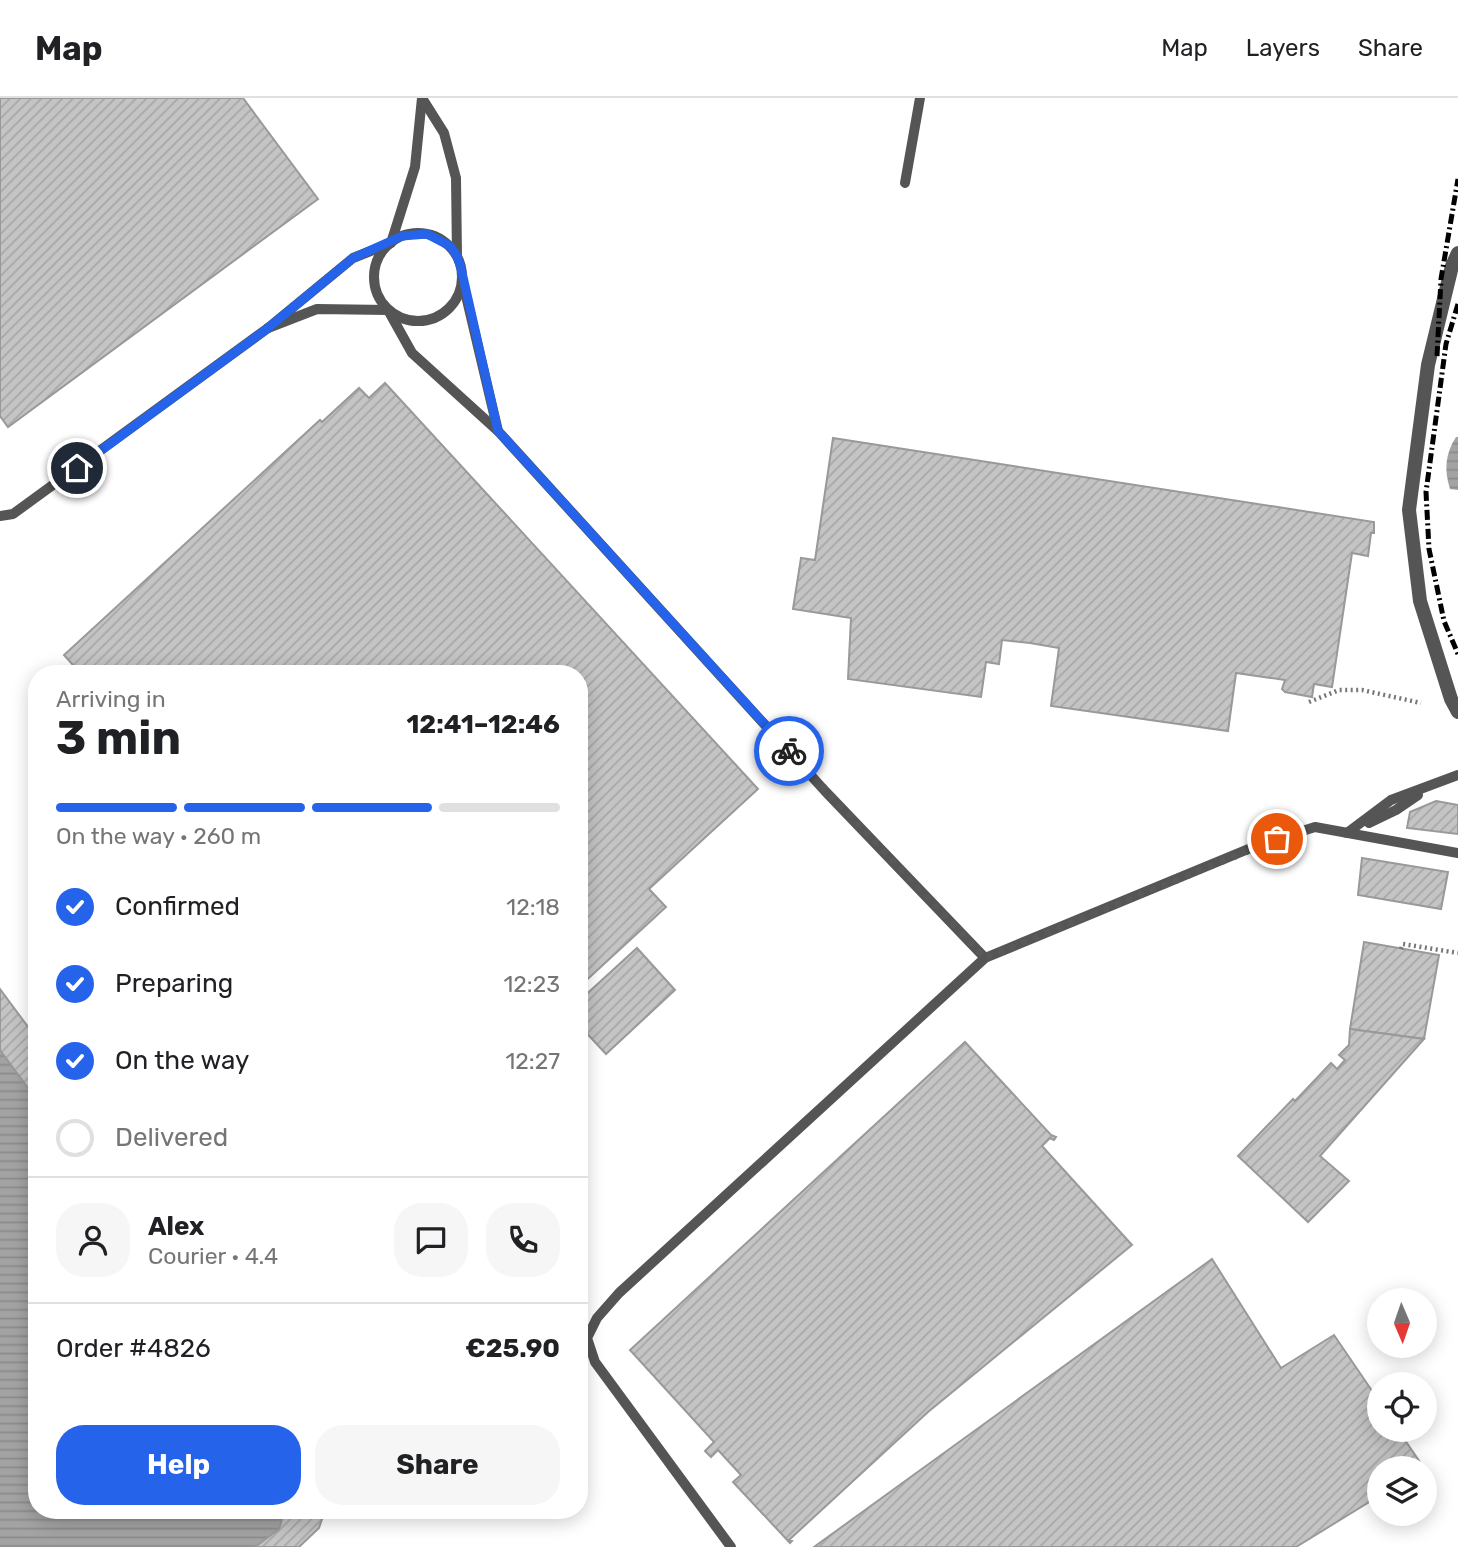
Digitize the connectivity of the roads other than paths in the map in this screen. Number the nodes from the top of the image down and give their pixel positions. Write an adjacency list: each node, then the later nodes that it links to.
1 (422, 98): 4 (lane); 6 (lane)
2 (920, 98): 3 (lane)
3 (905, 183)
4 (391, 243): 6 (lane); 8 (lane); 9 (lane)
5 (1458, 253): 12 (street)
6 (457, 256): 7 (lane)
7 (463, 280): 8 (lane); 10 (lane)
8 (388, 310): 9 (lane); 10 (lane)
9 (268, 328): 11 (lane)
10 (498, 431): 16 (lane)
11 (0, 516)
12 (1458, 712)
13 (1458, 775): 14 (lane)
14 (1347, 833): 15 (lane); 16 (lane)
15 (1458, 853)
16 (985, 958): 17 (lane)
17 (588, 1336)
18 (588, 1341): 19 (lane)
19 (731, 1547)

